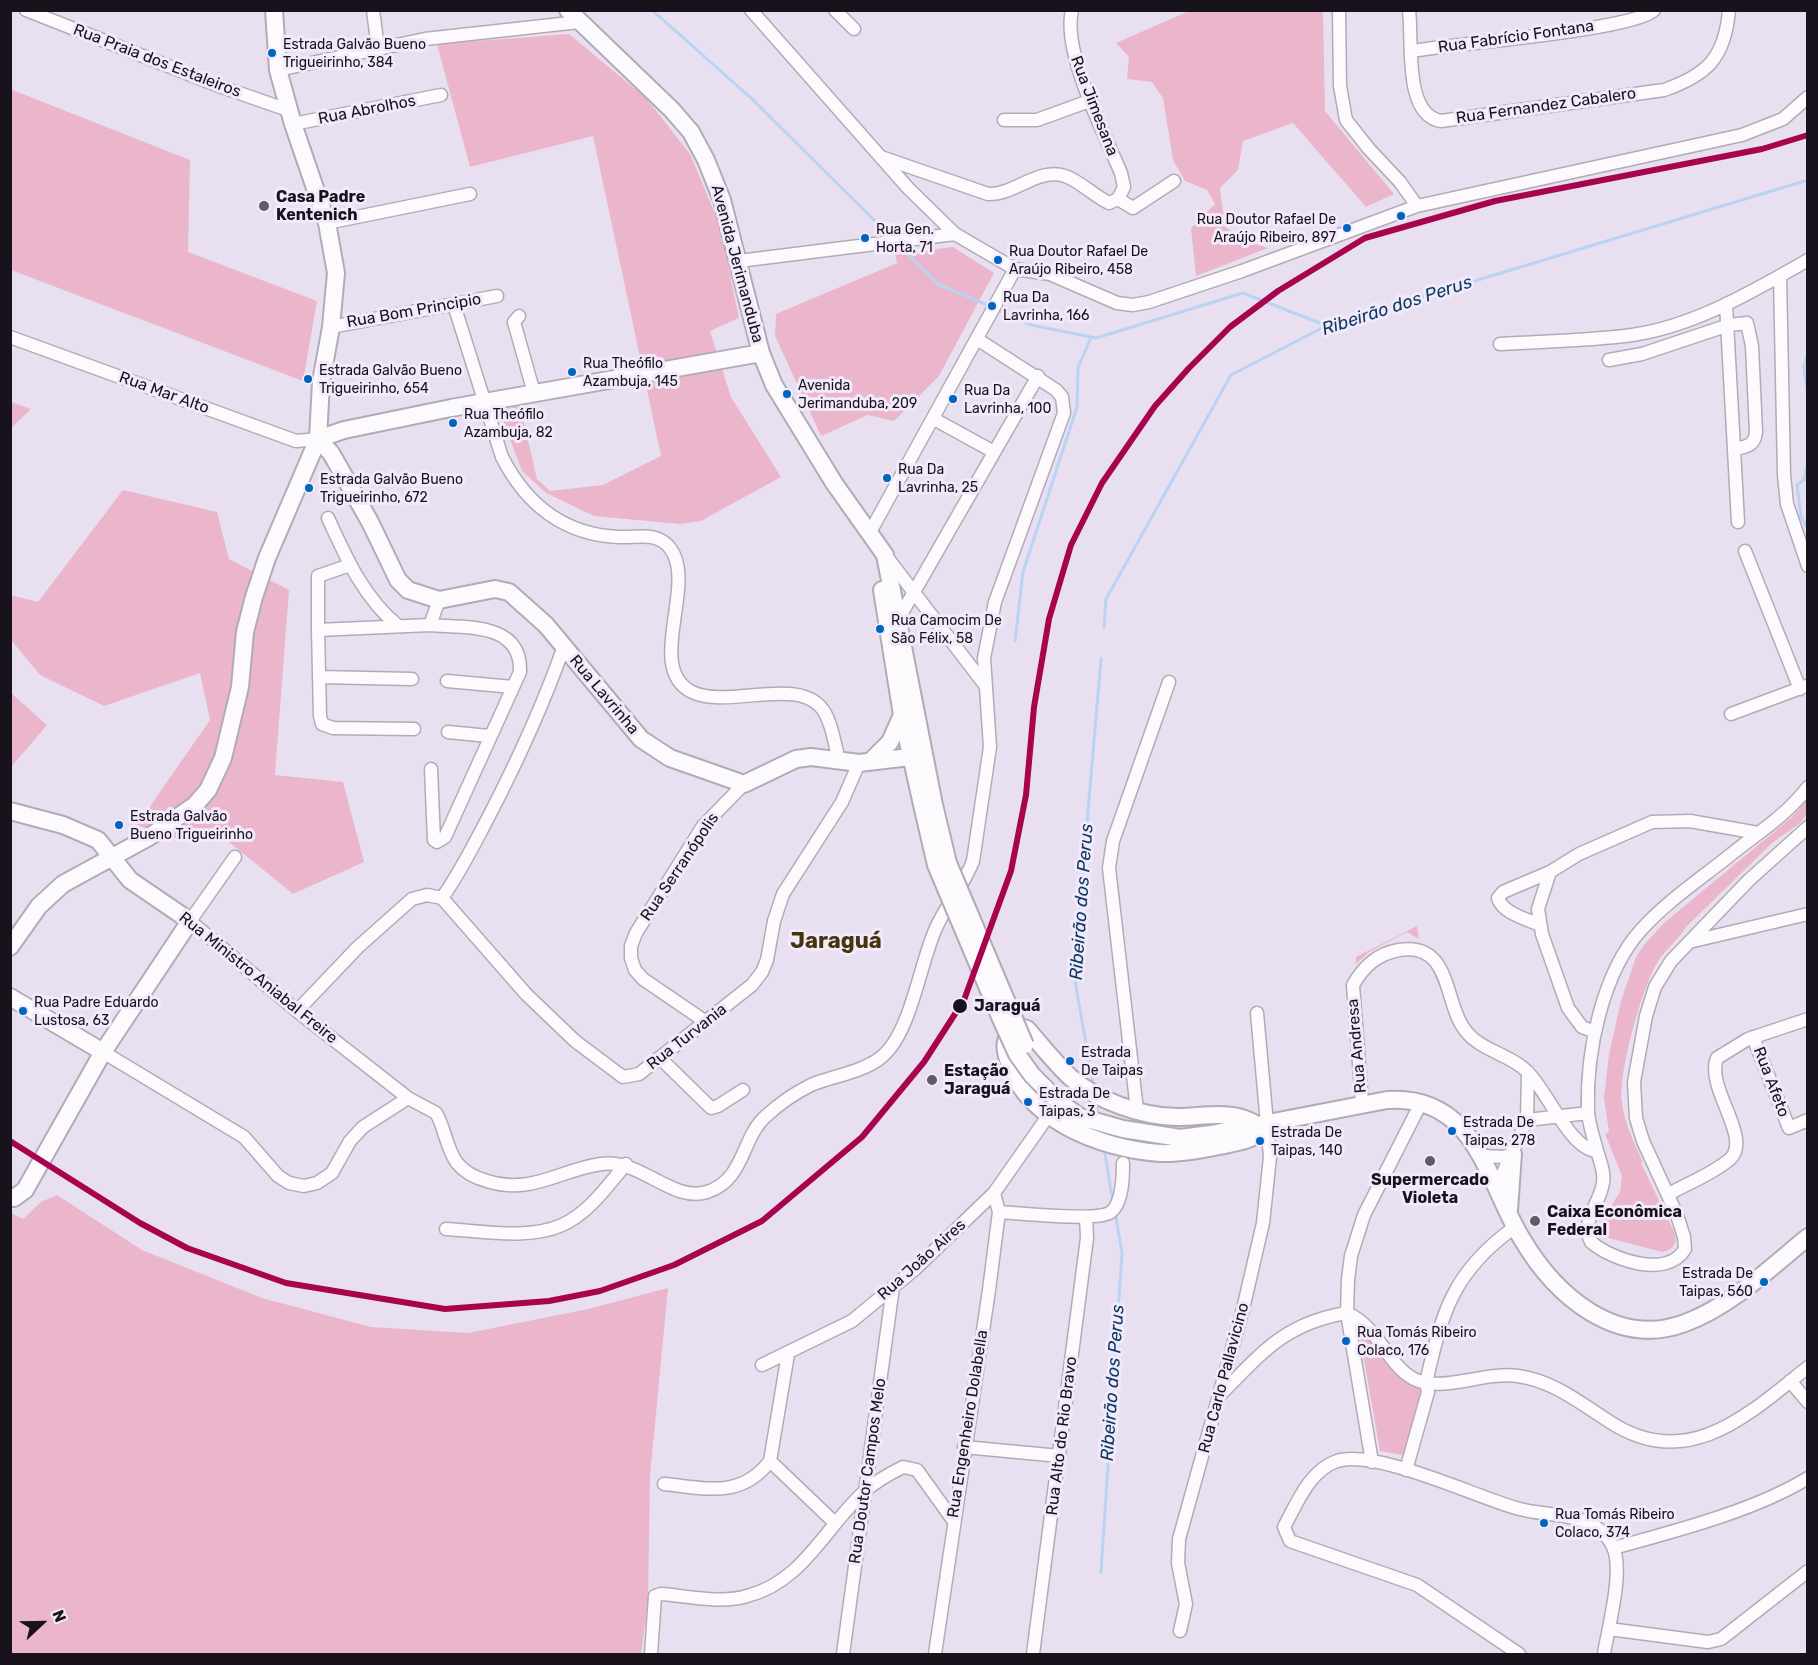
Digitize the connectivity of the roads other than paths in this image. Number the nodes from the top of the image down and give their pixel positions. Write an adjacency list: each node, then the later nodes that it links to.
1 (26, 10): 11 (street, Rua Praia dos Estaleiros)
2 (274, 10): 16 (main road)
3 (373, 10): 14 (street)
4 (751, 10): 22 (street)
5 (835, 10): 13 (street)
6 (1072, 10): 19 (street, Rua Jimesana)
7 (1339, 10): 26 (street)
8 (1409, 10): 15 (street, Rua Fernandez Cabalero)
9 (1654, 10): 15 (street, Rua Fabrício Fontana)
10 (1730, 10): 15 (street, Rua Fernandez Cabalero)
11 (49, 15): 20 (street, Rua Praia dos Estaleiros)
12 (574, 16): 14 (street); 30 (main road, Avenida Jerimanduba)
13 (854, 29)
14 (378, 48): 16 (street)
15 (1412, 51)
16 (278, 70): 20 (main road)
17 (441, 95): 20 (street, Rua Abrolhos)
18 (1808, 97): 26 (street)
19 (1092, 100): 21 (street); 25 (street, Rua Jimesana)
20 (290, 117): 27 (main road)
21 (1004, 120)
22 (880, 156): 25 (street); 28 (street)
23 (1174, 181): 25 (street)
24 (470, 195): 27 (street)
25 (1118, 199)
26 (1417, 206): 31 (street)
27 (327, 223): 38 (main road)
28 (955, 234): 30 (street); 31 (street)
29 (1808, 260): 32 (street)
30 (740, 261): 42 (main road, Avenida Jerimanduba)
31 (1015, 269): 40 (street)
32 (1780, 276): 34 (street); 57 (street)
33 (497, 296): 35 (street, Rua Bom Principio)
34 (1726, 304): 37 (street); 41 (street)
35 (454, 305): 38 (street, Rua Bom Principio); 46 (street)
36 (519, 316): 45 (street)
37 (1729, 325): 43 (street); 49 (street); 49 (street)
38 (332, 327): 48 (main road)
39 (10, 337): 48 (street, Rua Mar Alto)
40 (977, 339): 44 (street); 47 (street)
41 (1500, 344)
42 (761, 353): 45 (main road); 53 (main road, Avenida Jerimanduba)
43 (1609, 360)
44 (1038, 376): 50 (street); 69 (street)
45 (534, 393): 46 (main road)
46 (484, 402): 48 (main road); 78 (street)
47 (934, 419): 50 (street); 53 (street)
48 (318, 439): 59 (main road); 87 (main road)
49 (1734, 448): 52 (street)
50 (994, 452): 58 (street)
51 (328, 518): 56 (street)
52 (1738, 522)
53 (871, 538): 55 (main road, Avenida Jerimanduba); 73 (main road)
54 (1745, 551): 71 (street)
55 (885, 555): 58 (street); 60 (main road)
56 (350, 565): 61 (street); 63 (street)
57 (1808, 566)
58 (915, 592): 60 (street); 69 (street)
59 (439, 600): 62 (street); 64 (main road, Rua Lavrinha)
60 (899, 618): 83 (main road)
61 (397, 625): 62 (street); 63 (street)
62 (430, 625): 70 (street)
63 (318, 630): 65 (street)
64 (564, 646): 81 (main road, Rua Lavrinha); 90 (street)
65 (319, 677): 66 (street); 74 (street)
66 (412, 679)
67 (447, 681): 70 (street)
68 (1169, 682): 110 (street)
69 (986, 685): 121 (street)
70 (513, 687): 76 (street)
71 (1804, 687): 72 (street)
72 (1731, 714)
73 (902, 715): 77 (main road); 79 (main road)
74 (414, 729)
75 (448, 732): 76 (street)
76 (489, 736): 80 (street)
77 (910, 757): 79 (main road, Rua Serranópolis); 83 (main road)
78 (839, 761): 79 (main road, Rua Serranópolis); 81 (main road, Rua Serranópolis)
79 (865, 762): 100 (street, Rua Turvania)
80 (430, 769)
81 (744, 784): 100 (street, Rua Serranópolis)
82 (1808, 788): 86 (street)
83 (928, 807): 116 (main road, bridge)
84 (10, 811): 87 (main road, Rua Ministro Aniabal Freire)
85 (1808, 826): 94 (street)
86 (1758, 833): 89 (street); 101 (street)
87 (112, 857): 92 (main road, Rua Ministro Aniabal Freire); 95 (main road)
88 (235, 857): 92 (street)
89 (1550, 872): 93 (street); 93 (street)
90 (442, 898): 97 (street); 104 (street, Rua Turvania)
91 (1808, 914): 94 (street)
92 (190, 921): 97 (street, Rua Ministro Aniabal Freire); 103 (main road)
93 (1540, 925): 101 (street)
94 (1689, 943): 124 (street)
95 (10, 947)
96 (10, 997): 103 (main road)
97 (297, 1011): 107 (street, Rua Ministro Aniabal Freire)
98 (1257, 1013): 116 (street, Rua Carlo Pallavicino)
99 (1808, 1018): 102 (street)
100 (706, 1022): 104 (street, Rua Turvania)
101 (1595, 1032): 111 (street)
102 (1753, 1037): 115 (street, Rua Afeto); 124 (street)
103 (103, 1052): 107 (street); 125 (main road)
104 (660, 1058): 106 (street)
105 (1528, 1072): 109 (street, Rua Andresa); 113 (street, Rua Andresa); 114 (street)
106 (743, 1090)
107 (408, 1098): 121 (street, Rua Ministro Aniabal Freire)
108 (1421, 1102): 109 (main road); 119 (main road); 133 (street)
109 (1362, 1103): 116 (main road)
110 (1137, 1110): 112 (main road); 116 (main road)
111 (1588, 1113): 113 (street); 117 (street)
112 (1048, 1116): 116 (main road); 123 (street, Rua João Aires)
113 (1560, 1117): 114 (street); 117 (street, Rua Andresa)
114 (1527, 1120): 118 (street)
115 (1808, 1120)
116 (1262, 1124): 139 (street, Rua Carlo Pallavicino)
117 (1597, 1150): 124 (street)
118 (1513, 1154): 119 (street); 122 (street); 126 (main road)
119 (1483, 1156): 122 (main road)
120 (1123, 1163): 128 (street)
121 (626, 1164): 130 (street)
122 (1497, 1186): 126 (main road)
123 (994, 1193): 127 (street, Rua Engenheiro Dolabella); 132 (street, Rua João Aires)
124 (1669, 1194)
125 (10, 1197)
126 (1509, 1211): 129 (main road)
127 (999, 1212): 128 (street); 141 (street, Rua Engenheiro Dolabella)
128 (1086, 1217): 142 (street, Rua Alto do Rio Bravo)
129 (1515, 1227): 131 (main road); 138 (street)
130 (446, 1229)
131 (1808, 1237)
132 (893, 1287): 134 (street, Rua João Aires); 148 (street, Rua Doutor Campos Melo)
133 (1347, 1313): 138 (street); 139 (street); 144 (street)
134 (788, 1354): 135 (street, Rua João Aires); 143 (street)
135 (762, 1365)
136 (1808, 1367): 137 (street)
137 (1791, 1381): 138 (street); 140 (street)
138 (1426, 1383): 145 (street)
139 (1219, 1396): 154 (street, Rua Carlo Pallavicino)
140 (1808, 1402)
141 (964, 1447): 142 (street); 149 (street, Rua Engenheiro Dolabella)
142 (1060, 1456): 159 (street, Rua Alto do Rio Bravo)
143 (770, 1461): 147 (street); 150 (street)
144 (1372, 1462): 145 (street); 155 (street)
145 (1406, 1470): 151 (street)
146 (1808, 1478): 151 (street)
147 (664, 1484)
148 (866, 1490): 149 (street); 150 (street); 157 (street, Rua Doutor Campos Melo)
149 (953, 1520): 158 (street, Rua Engenheiro Dolabella)
150 (835, 1523): 156 (street)
151 (1614, 1548): 153 (street)
152 (1808, 1571): 153 (street)
153 (1609, 1629): 160 (street)
154 (1180, 1631)
155 (1515, 1653)
156 (651, 1654)
157 (843, 1654)
158 (935, 1654)
159 (1033, 1654)
160 (1604, 1654)

